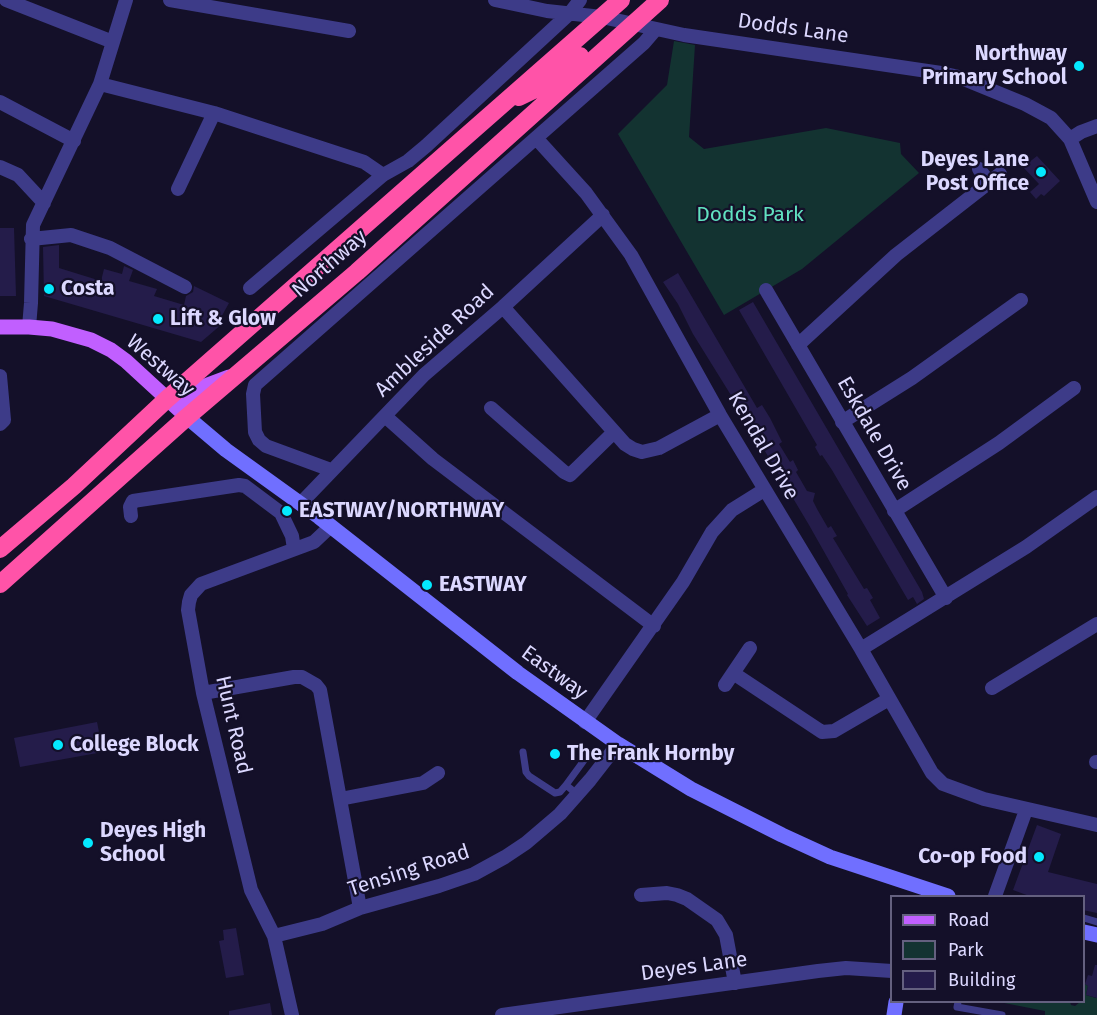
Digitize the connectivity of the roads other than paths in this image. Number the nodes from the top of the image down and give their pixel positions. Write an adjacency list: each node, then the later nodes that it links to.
1 (6, 0): 13 (street)
2 (126, 0): 13 (street)
3 (170, 0): 12 (street)
4 (495, 0): 8 (street, Dodds Lane)
5 (580, 0): 8 (street, Northway)
6 (621, 0): 9 (highway, Northway)
7 (660, 0): 10 (highway, Northway)
8 (570, 13): 9 (street, Dodds Lane); 24 (street, Northway)
9 (602, 17): 10 (street, Dodds Lane); 15 (highway, Northway)
10 (633, 24): 11 (street, Dodds Lane); 15 (highway); 38 (highway, Northway)
11 (656, 29): 19 (street, Northway); 20 (street, Dodds Lane)
12 (349, 31)
13 (113, 42): 14 (street)
14 (100, 84): 17 (street); 21 (street)
15 (506, 101): 41 (highway, Northway)
16 (0, 102): 21 (street)
17 (214, 113): 24 (street); 25 (street)
18 (1097, 126): 20 (street)
19 (536, 138): 28 (street, Kendal Drive); 49 (street, Northway)
20 (1070, 139): 26 (street, Dodds Lane)
21 (74, 141): 27 (street)
22 (0, 167): 27 (street)
23 (980, 169): 37 (street)
24 (383, 175): 31 (street, Northway)
25 (178, 189)
26 (1097, 202)
27 (44, 203): 29 (street)
28 (603, 215): 34 (street, Ambleside Road); 43 (street, Kendal Drive)
29 (31, 239): 30 (street); 36 (street)
30 (184, 287)
31 (250, 288)
32 (766, 290): 37 (street, Eskdale Drive)
33 (1021, 300): 46 (street)
34 (504, 307): 44 (street, Ambleside Road); 48 (street)
35 (0, 327): 36 (main road, Westway)
36 (29, 327): 41 (main road, Westway)
37 (798, 345): 46 (street, Eskdale Drive)
38 (238, 374): 41 (main road); 45 (highway, Northway)
39 (0, 376): 47 (street)
40 (1074, 388): 53 (street)
41 (167, 399): 45 (main road, Westway); 56 (highway, Northway)
42 (491, 408): 48 (street)
43 (720, 415): 48 (street); 50 (street, Kendal Drive)
44 (385, 416): 49 (street, Ambleside Road); 61 (street)
45 (187, 417): 52 (street, Eastway); 58 (highway, Northway)
46 (842, 422): 53 (street, Eskdale Drive)
47 (0, 424)
48 (614, 432)
49 (331, 470): 52 (street, Ambleside Road)
50 (764, 490): 61 (street); 63 (street, Kendal Drive)
51 (1097, 497): 59 (street)
52 (301, 503): 55 (street, Eastway)
53 (894, 511): 59 (street, Eskdale Drive)
54 (131, 516): 57 (street)
55 (331, 526): 57 (street, Hunt Road); 69 (street, Eastway)
56 (0, 549)
57 (294, 549): 67 (street, Hunt Road)
58 (0, 584)
59 (946, 598): 63 (street)
60 (1097, 624): 66 (street)
61 (654, 626): 69 (street)
62 (750, 648): 64 (street)
63 (861, 649): 68 (street, Kendal Drive)
64 (734, 673): 65 (street); 68 (street)
65 (725, 685)
66 (992, 688)
67 (203, 693): 76 (street); 83 (street, Hunt Road)
68 (889, 699): 77 (street, Kendal Drive)
69 (585, 722): 70 (street, Eastway)
70 (618, 744): 75 (street, Tensing Road); 79 (street, Eastway)
71 (523, 752): 74 (lane)
72 (585, 759): 74 (lane)
73 (438, 773): 76 (street)
74 (566, 785): 75 (lane)
75 (578, 795): 82 (street, Tensing Road)
76 (340, 799): 82 (street)
77 (1026, 810): 78 (street); 80 (street)
78 (1097, 824)
79 (932, 894)
80 (996, 895)
81 (641, 896): 85 (street)
82 (360, 908): 83 (street, Tensing Road)
83 (274, 936): 87 (street, Hunt Road)
84 (890, 971): 85 (street, Deyes Lane)
85 (735, 982): 88 (street, Deyes Lane)
86 (958, 1003): 89 (lane)
87 (292, 1015)
88 (502, 1015)
89 (1002, 1015)

